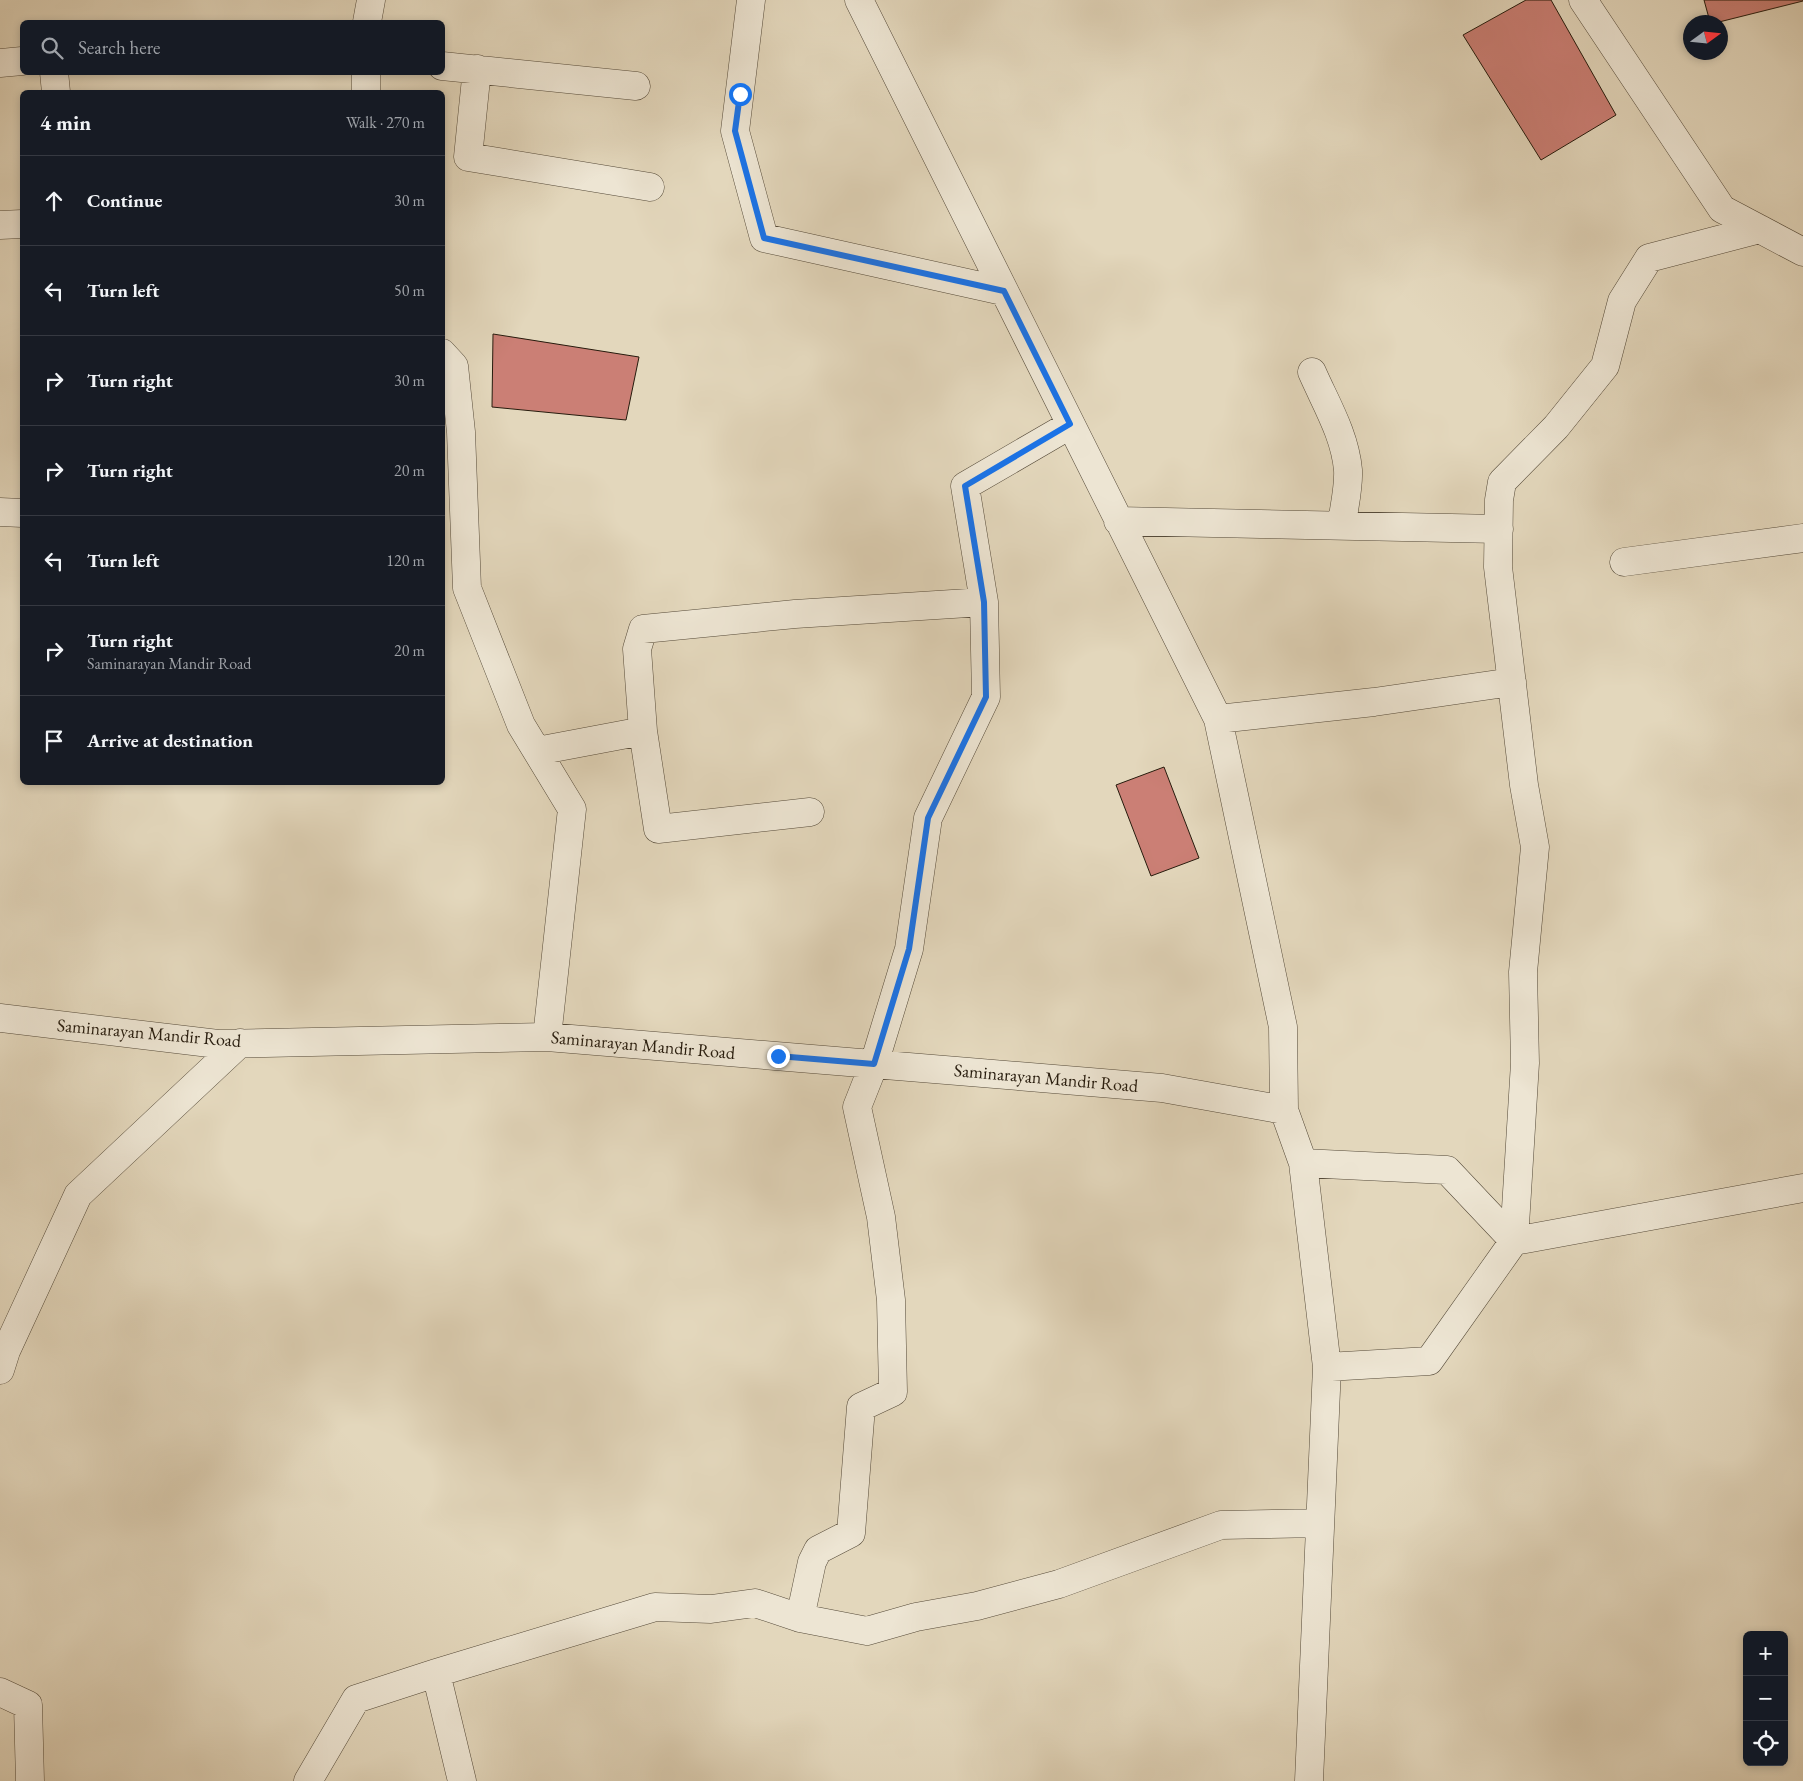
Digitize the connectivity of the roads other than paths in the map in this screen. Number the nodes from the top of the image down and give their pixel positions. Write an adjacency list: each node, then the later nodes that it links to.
1 (371, 0): 5 (street)
2 (751, 0): 20 (street)
3 (859, 0): 20 (street)
4 (1582, 0): 18 (street)
5 (367, 20)
6 (20, 61): 7 (street)
7 (0, 62)
8 (445, 66): 9 (street)
9 (477, 69): 12 (street); 15 (street)
10 (54, 75): 13 (street)
11 (366, 75): 14 (street)
12 (636, 86)
13 (56, 90)
14 (366, 90)
15 (650, 187)
16 (20, 224): 17 (street)
17 (0, 225)
18 (1760, 229): 19 (street); 28 (street)
19 (1803, 252)
20 (1004, 291): 23 (street)
21 (445, 356): 35 (street)
22 (1312, 372): 27 (street)
23 (1070, 424): 26 (street); 31 (street)
24 (0, 512): 25 (street)
25 (20, 513)
26 (1118, 522): 27 (street); 33 (street)
27 (1342, 524): 28 (street)
28 (1499, 529): 32 (street)
29 (1803, 538): 30 (street)
30 (1624, 562)
31 (984, 602): 34 (street); 40 (street)
32 (1512, 682): 33 (street); 44 (street)
33 (1218, 719): 41 (street)
34 (643, 731): 35 (street); 36 (street)
35 (537, 751): 38 (street)
36 (810, 812)
37 (0, 1018): 39 (street, Saminarayan Mandir Road)
38 (547, 1037): 39 (street, Saminarayan Mandir Road); 40 (street, Saminarayan Mandir Road)
39 (240, 1043): 46 (street)
40 (874, 1064): 41 (street, Saminarayan Mandir Road); 48 (street)
41 (1284, 1110): 42 (street)
42 (1303, 1163): 44 (street); 45 (street)
43 (1803, 1188): 44 (street)
44 (1514, 1241): 45 (street)
45 (1327, 1367): 47 (street)
46 (0, 1370)
47 (1320, 1523): 48 (street); 54 (street)
48 (800, 1618): 49 (street)
49 (436, 1673): 51 (street); 53 (street)
50 (0, 1692): 52 (street)
51 (315, 1777)
52 (30, 1781)
53 (462, 1781)
54 (1308, 1781)

